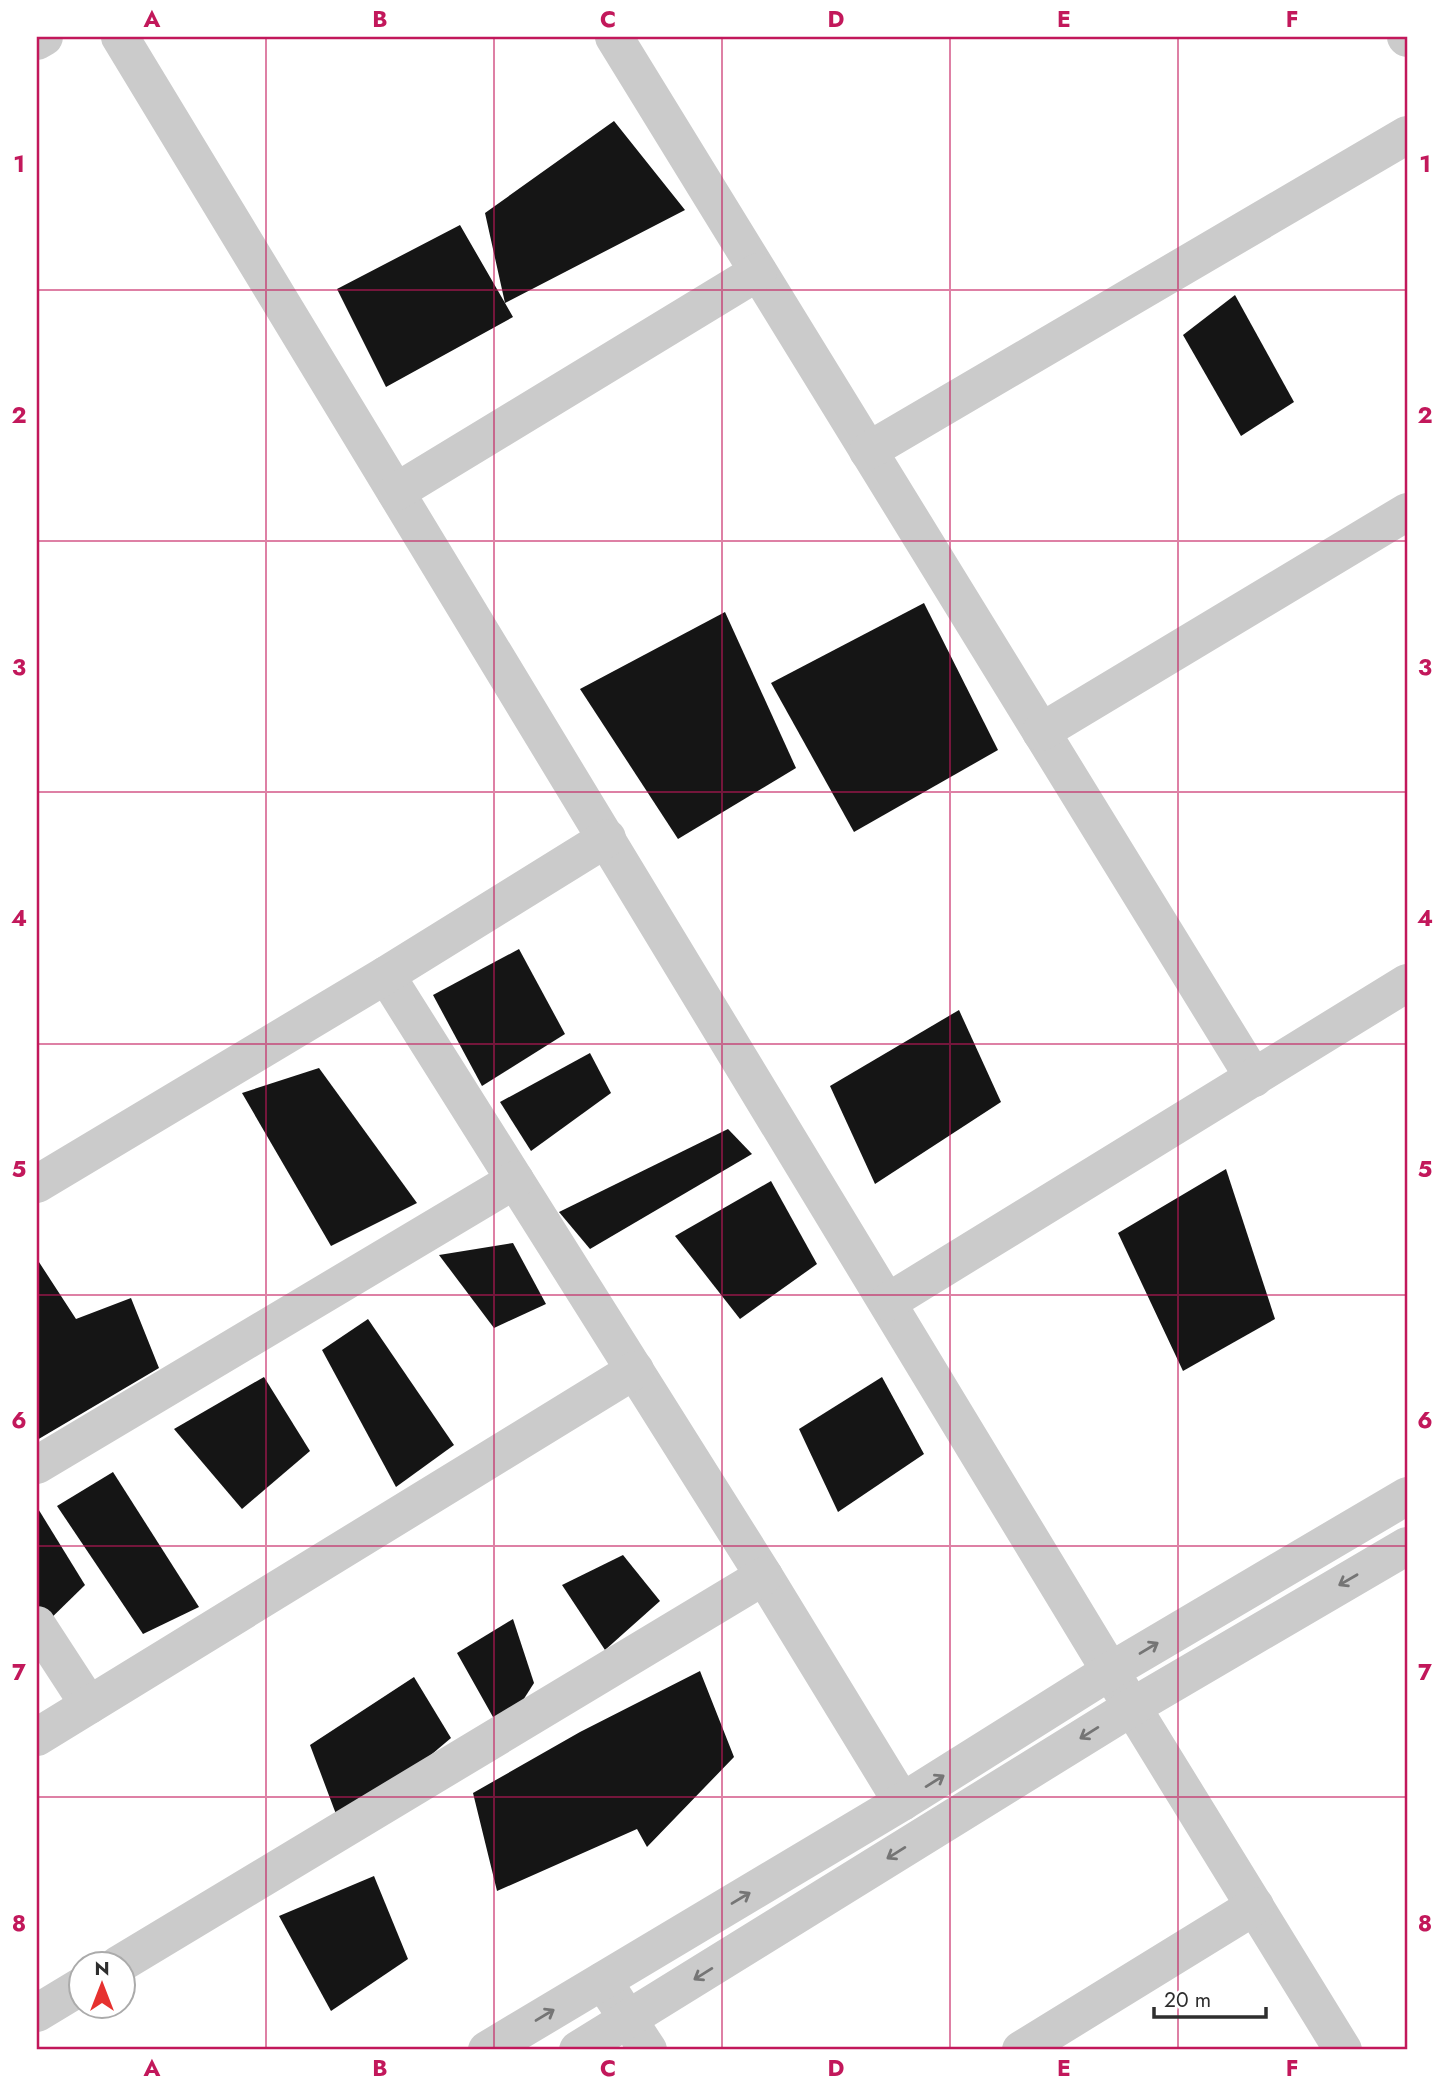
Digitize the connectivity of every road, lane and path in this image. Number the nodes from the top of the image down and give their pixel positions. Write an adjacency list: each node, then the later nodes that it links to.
1 (44, 37): 4 (street)
2 (120, 37): 8 (street)
3 (614, 37): 6 (street)
4 (37, 41)
5 (1407, 135): 7 (street)
6 (758, 272): 7 (street); 8 (street)
7 (868, 451): 10 (street)
8 (396, 492): 11 (street)
9 (1407, 512): 10 (street)
10 (1041, 732): 14 (street)
11 (607, 838): 12 (street); 17 (street)
12 (386, 975): 15 (street); 16 (street)
13 (1407, 983): 14 (street)
14 (1254, 1078): 17 (street)
15 (515, 1180): 18 (street); 19 (street)
16 (37, 1184)
17 (888, 1302): 24 (street)
18 (635, 1370): 22 (street); 25 (street)
19 (37, 1465)
20 (1407, 1496): 24 (street, one-way to 20)
21 (1407, 1546): 26 (street, one-way to 26)
22 (764, 1576): 28 (street); 30 (street)
23 (37, 1625): 25 (street)
24 (1112, 1670): 26 (street); 28 (street, one-way to 24)
25 (89, 1705): 27 (street)
26 (1132, 1707): 29 (street); 34 (street, one-way to 34)
27 (37, 1737)
28 (902, 1801): 31 (street, one-way to 28)
29 (1255, 1906): 37 (street); 38 (street)
30 (136, 1954)
31 (603, 1981): 34 (street); 35 (street, one-way to 31)
32 (66, 1995): 33 (street)
33 (37, 2013)
34 (638, 2035): 36 (street)
35 (487, 2050)
36 (578, 2050)
37 (1021, 2050)
38 (1343, 2050)

